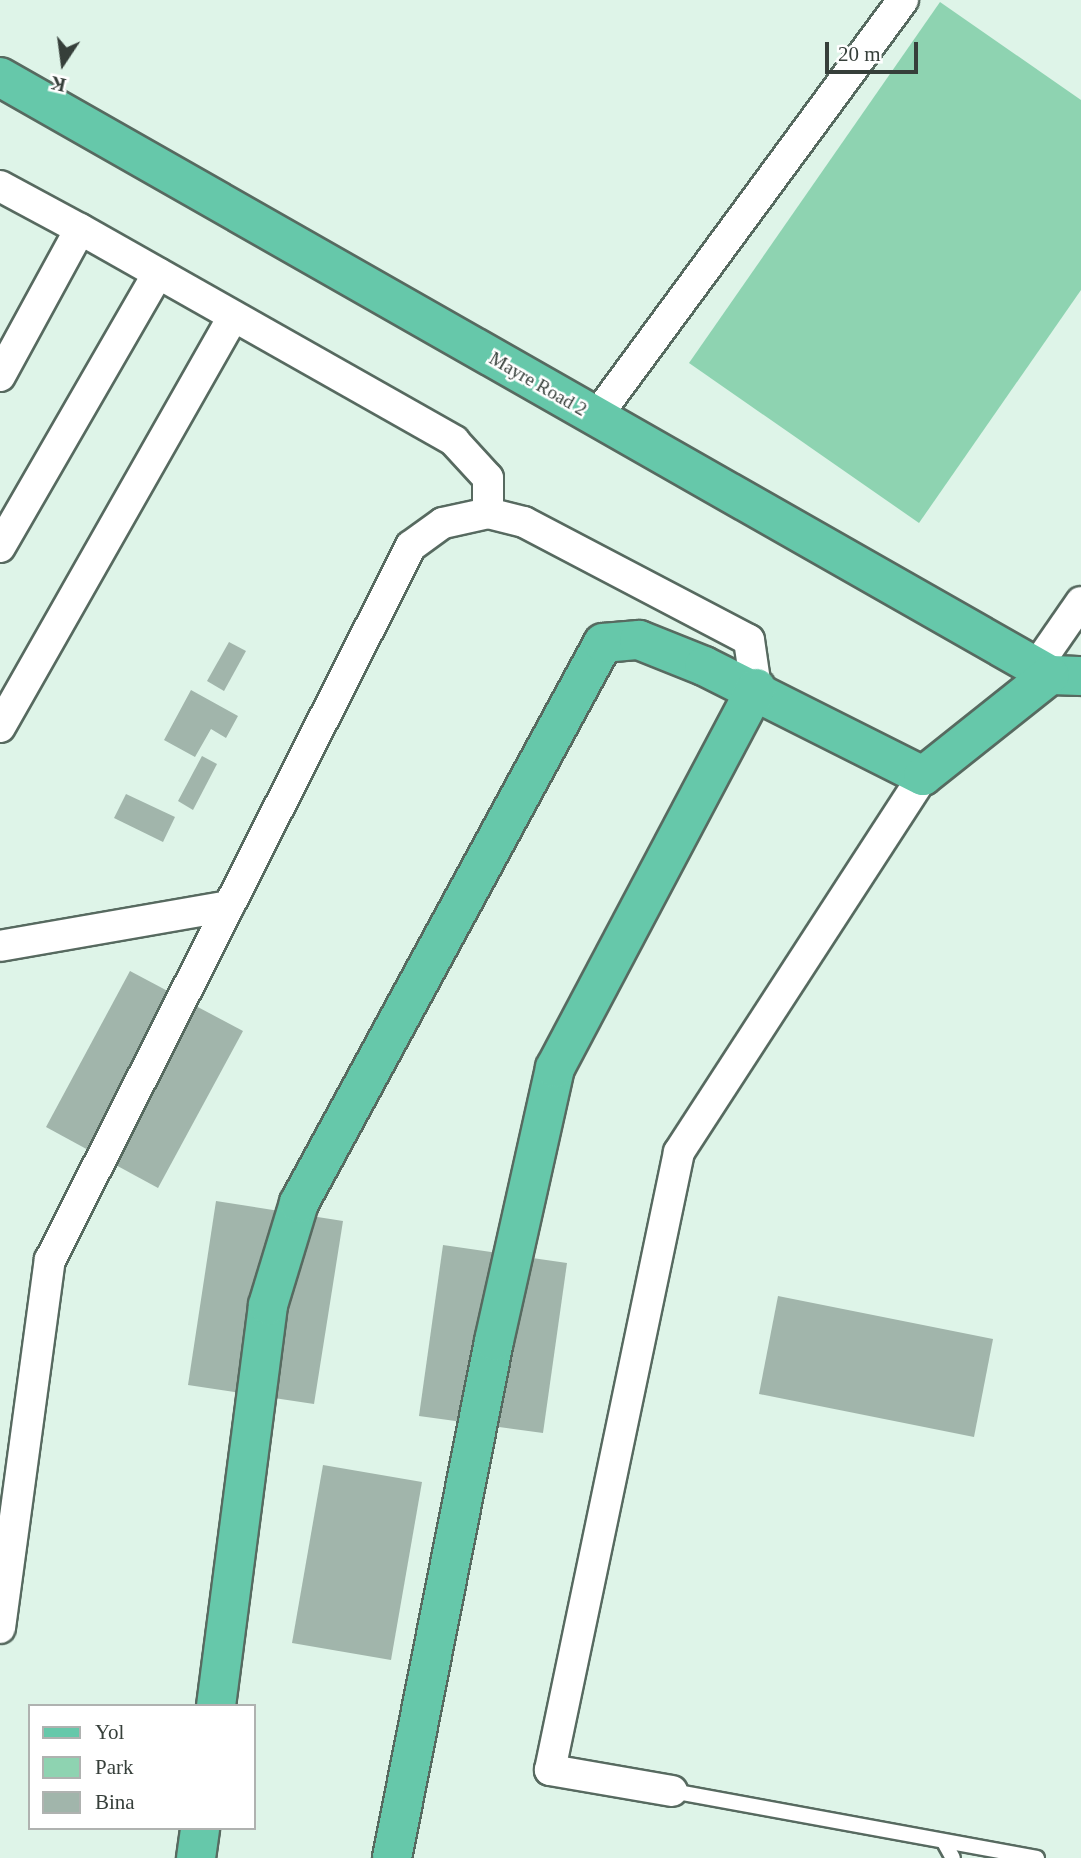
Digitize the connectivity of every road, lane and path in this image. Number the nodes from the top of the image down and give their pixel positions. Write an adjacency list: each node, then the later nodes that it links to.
1 (903, 0): 8 (street)
2 (0, 77): 8 (main road, Mayre Road 2)
3 (0, 186): 4 (street)
4 (80, 229): 5 (street); 7 (street)
5 (158, 273): 6 (street); 10 (street)
6 (233, 317): 9 (street); 15 (street)
7 (0, 376)
8 (596, 417): 12 (main road, Mayre Road 2)
9 (488, 513): 13 (street); 17 (street)
10 (0, 547)
11 (1081, 601): 12 (street)
12 (1056, 673): 14 (main road, Mayre Road 2); 16 (main road)
13 (756, 688): 16 (main road); 20 (main road); 25 (main road)
14 (1081, 705)
15 (0, 727)
16 (923, 776): 21 (street)
17 (229, 906): 18 (street); 19 (street)
18 (0, 946)
19 (0, 1628)
20 (216, 1704)
21 (672, 1791): 23 (lane)
22 (200, 1830): 24 (main road)
23 (944, 1842): 26 (lane); 27 (lane)
24 (196, 1858)
25 (392, 1858)
26 (953, 1858)
27 (1037, 1858)

